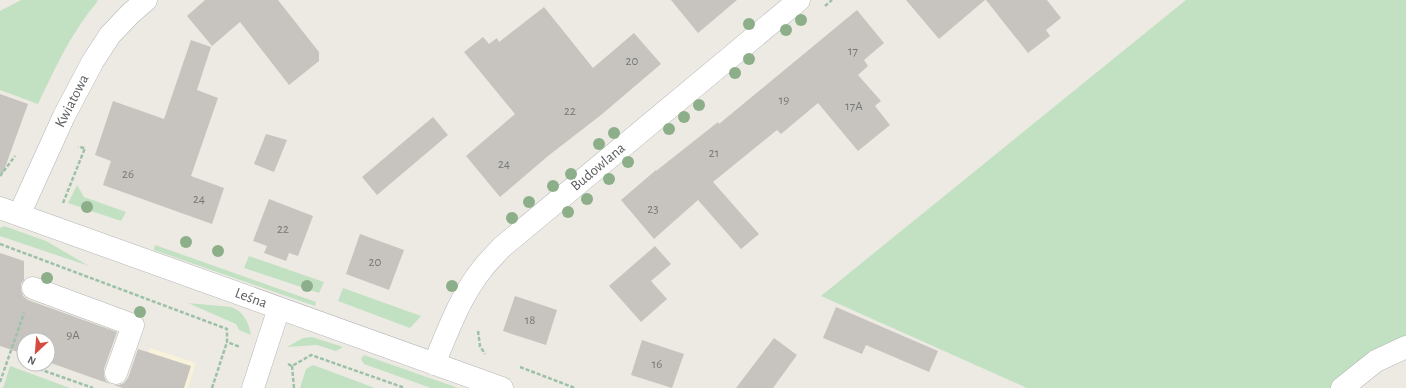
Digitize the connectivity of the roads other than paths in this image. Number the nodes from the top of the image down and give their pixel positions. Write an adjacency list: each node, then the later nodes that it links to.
1 (146, 0): 3 (street, Kwiatowa)
2 (799, 0): 7 (street, Budowlana)
3 (10, 212): 5 (street, Leśna)
4 (32, 288): 8 (street)
5 (279, 308): 7 (street, Leśna); 9 (street)
6 (1406, 347): 11 (street)
7 (434, 364): 10 (street, Leśna)
8 (116, 373)
9 (253, 388)
10 (502, 388)
11 (1342, 388)

